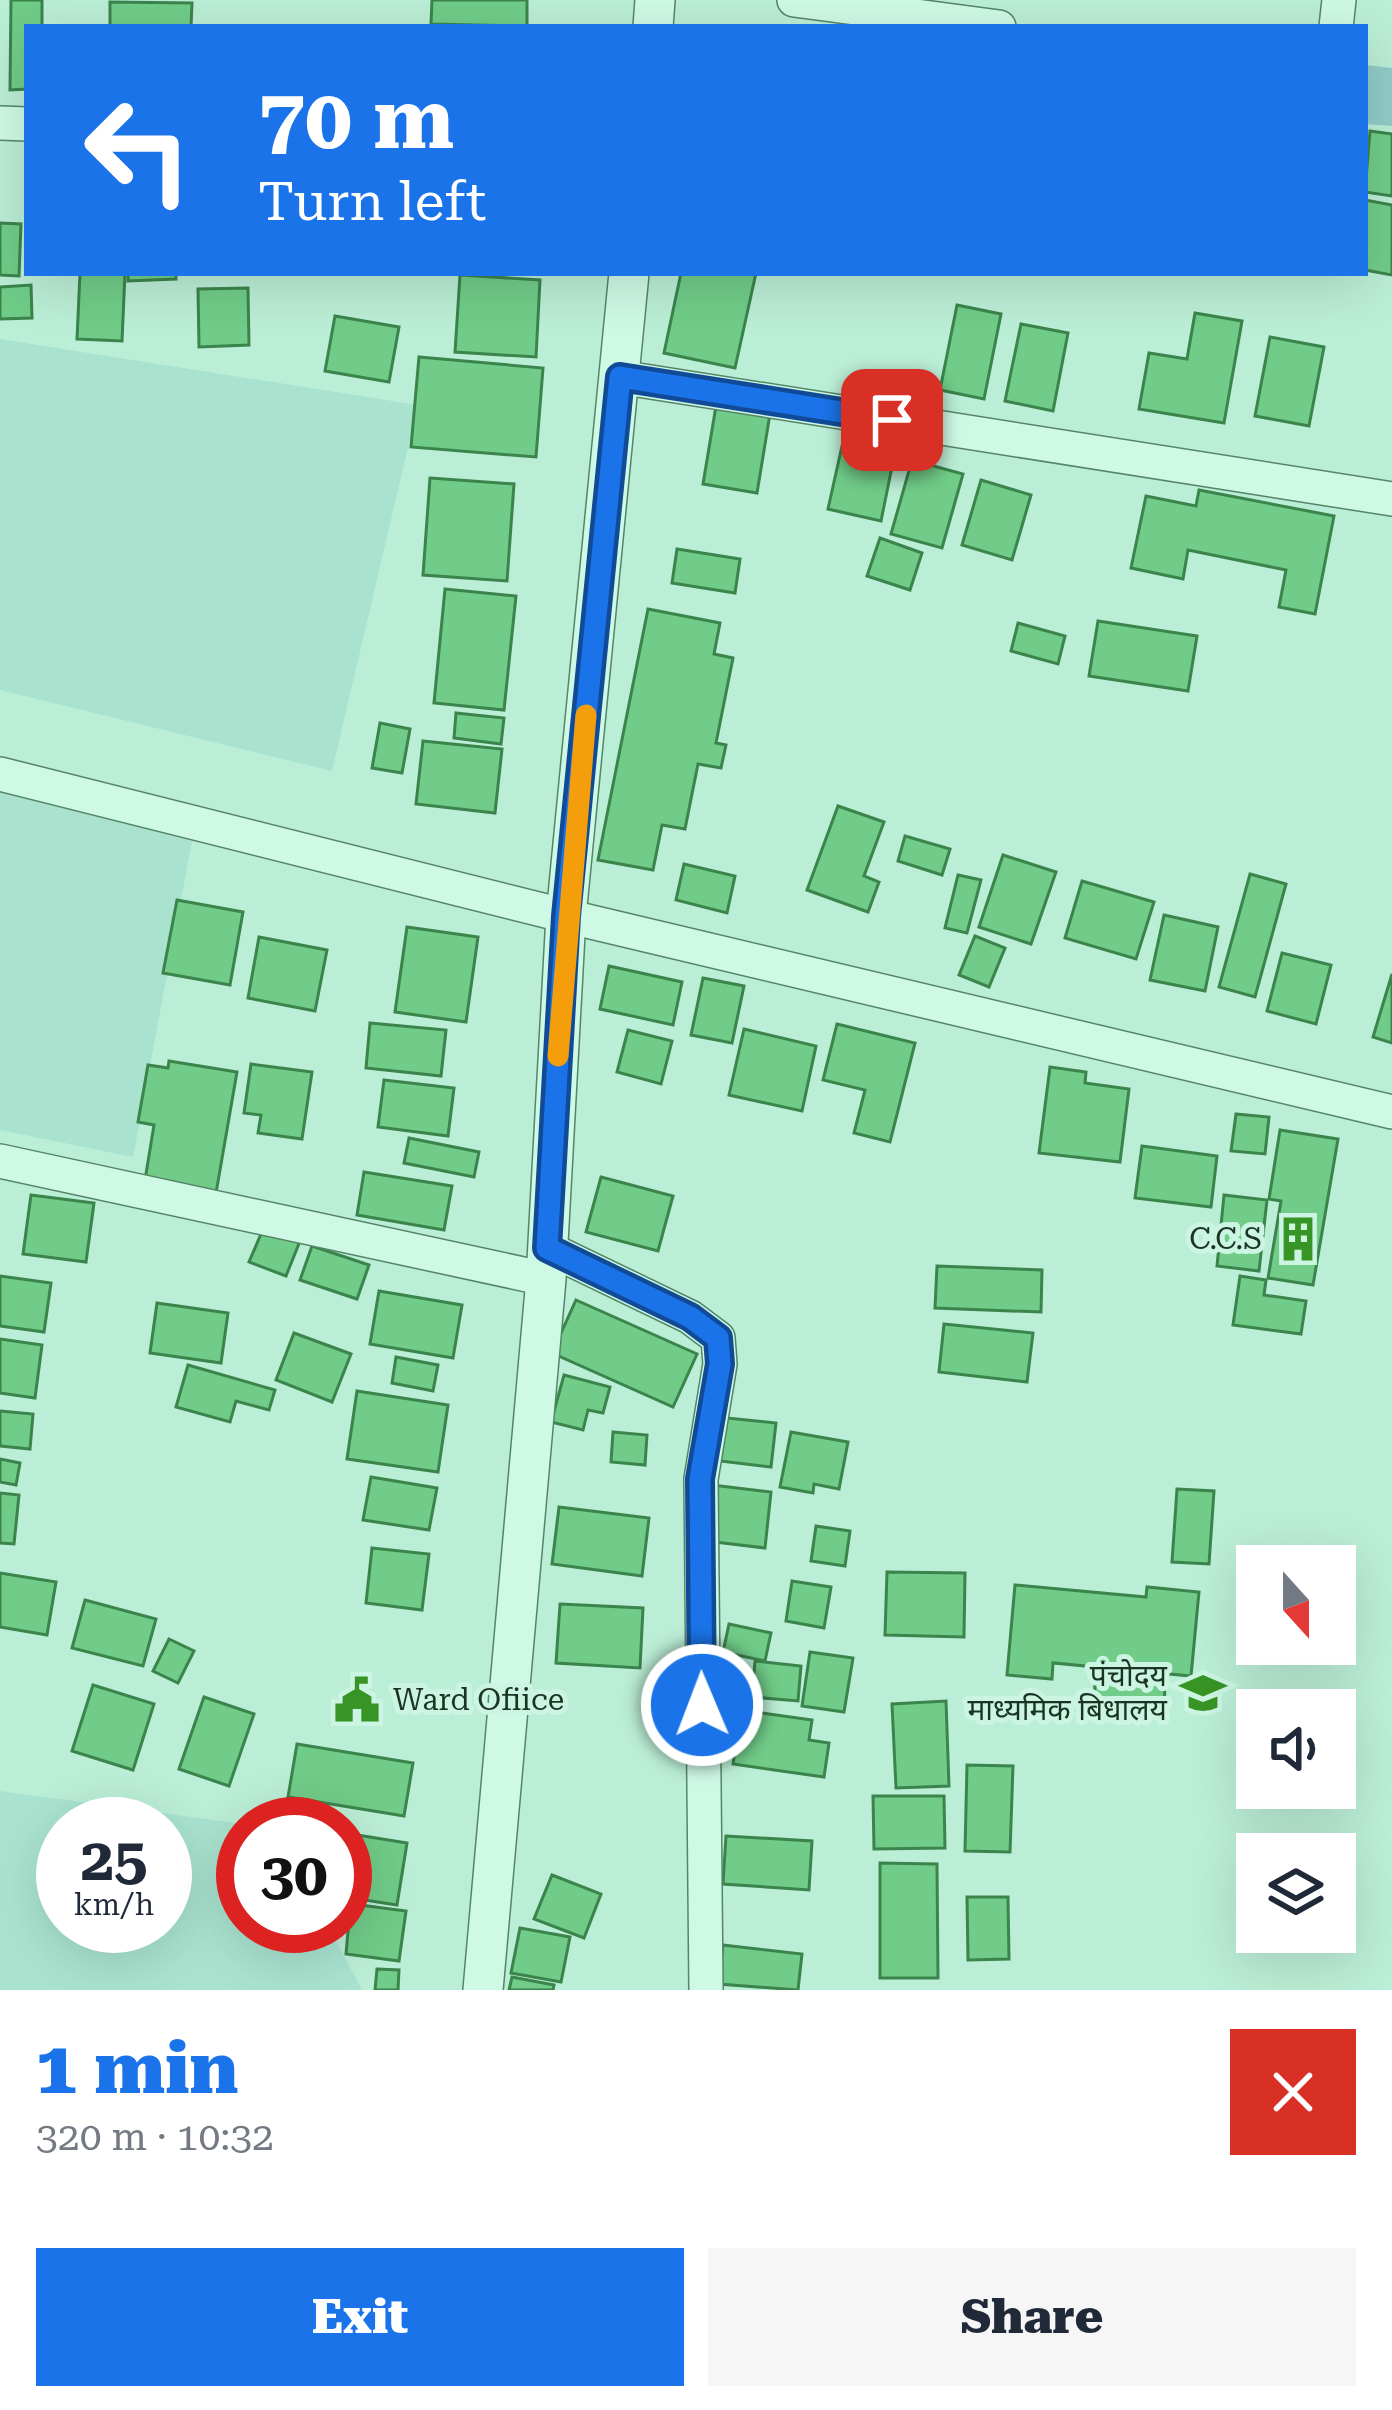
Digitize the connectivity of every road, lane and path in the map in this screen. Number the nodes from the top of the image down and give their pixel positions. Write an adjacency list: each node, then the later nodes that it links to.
1 (794, 0): 2 (street)
2 (976, 24)
3 (629, 276): 4 (street)
4 (620, 377): 5 (street); 7 (street)
5 (1392, 499)
6 (0, 774): 7 (street)
7 (566, 916): 8 (street); 10 (street)
8 (1392, 1112)
9 (0, 1162): 10 (street)
10 (547, 1263): 11 (street); 12 (street)
11 (483, 1990)
12 (706, 1990)

